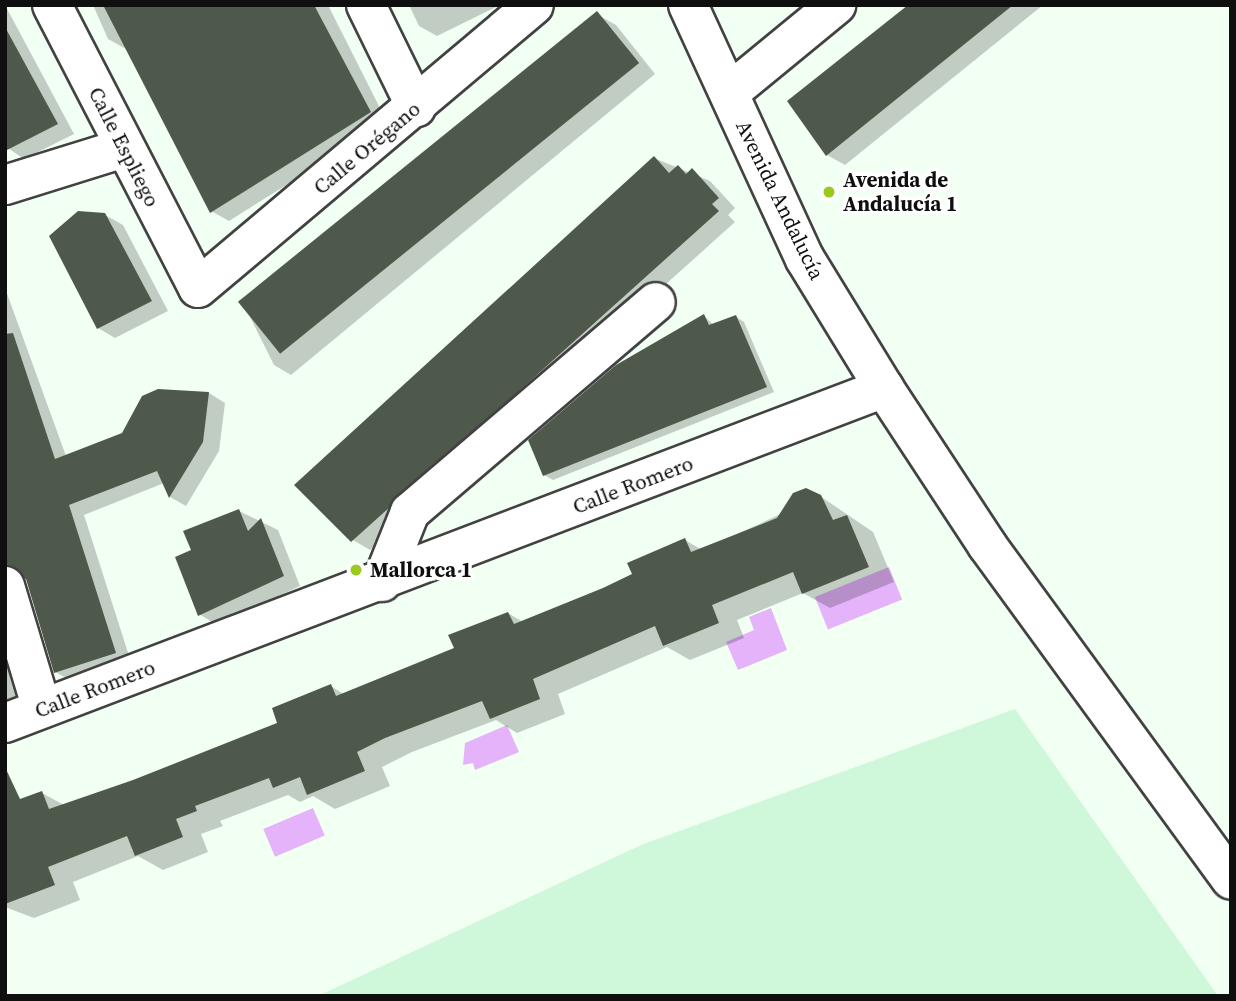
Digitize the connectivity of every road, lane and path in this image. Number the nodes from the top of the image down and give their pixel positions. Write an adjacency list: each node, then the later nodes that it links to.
1 (52, 5): 8 (street, Calle Espliego)
2 (366, 5): 7 (street)
3 (534, 5): 7 (street, Calle Orégano)
4 (688, 5): 6 (street, Avenida Andalucía)
5 (836, 5): 6 (street)
6 (729, 93): 12 (street, Avenida Andalucía)
7 (416, 107): 10 (street, Calle Orégano)
8 (124, 148): 9 (street); 10 (street, Calle Espliego)
9 (5, 185)
10 (198, 288)
11 (656, 302): 13 (street)
12 (884, 388): 13 (street, Calle Romero); 17 (street, Avenida Andalucía)
13 (382, 582): 15 (street, Calle Romero)
14 (5, 586): 15 (street)
15 (42, 709): 16 (street, Calle Romero)
16 (5, 723)
17 (1231, 880)

